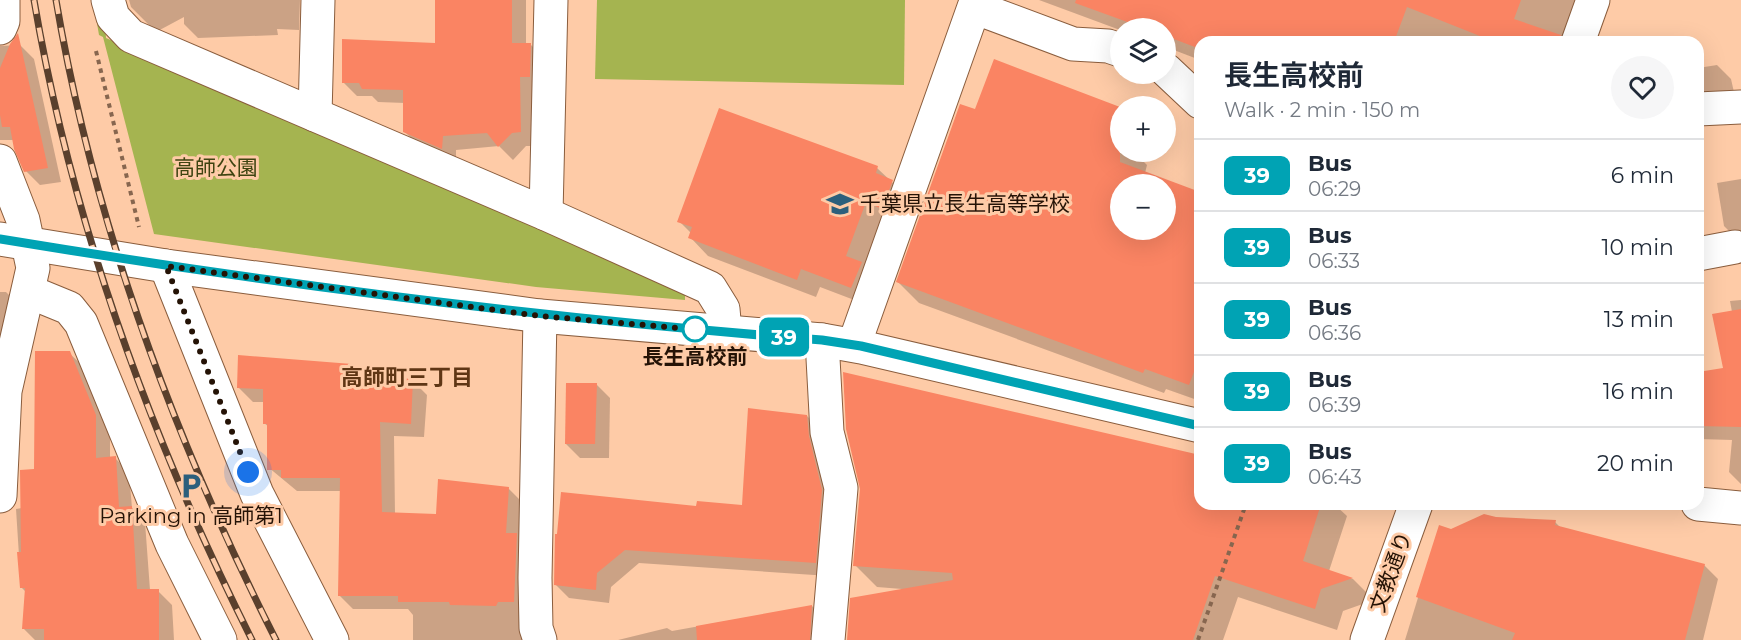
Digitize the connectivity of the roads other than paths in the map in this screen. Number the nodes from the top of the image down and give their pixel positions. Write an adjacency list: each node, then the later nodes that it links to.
1 (3, 0): 7 (street)
2 (108, 0): 14 (street)
3 (318, 0): 14 (street)
4 (551, 0): 16 (street)
5 (1593, 0): 8 (street)
6 (965, 3): 9 (street); 25 (street)
7 (0, 28)
8 (1580, 36)
9 (1110, 47)
10 (1176, 79): 11 (street)
11 (1194, 96)
12 (1741, 107): 13 (street)
13 (1704, 109)
14 (315, 115): 16 (street)
15 (0, 161): 17 (street)
16 (546, 214): 23 (street)
17 (15, 242): 20 (street); 21 (street)
18 (1735, 247): 19 (street)
19 (1704, 253)
20 (166, 266): 22 (street); 32 (street)
21 (30, 292): 27 (street); 31 (street)
22 (540, 316): 23 (street); 33 (street)
23 (725, 332): 24 (street)
24 (822, 340): 25 (street); 34 (street)
25 (854, 345): 26 (street)
26 (1194, 425)
27 (0, 496)
28 (1704, 505): 29 (street)
29 (1741, 508)
30 (1414, 510): 35 (street, 文教通り)
31 (220, 640)
32 (332, 640)
33 (540, 640)
34 (828, 640)
35 (1367, 640)

